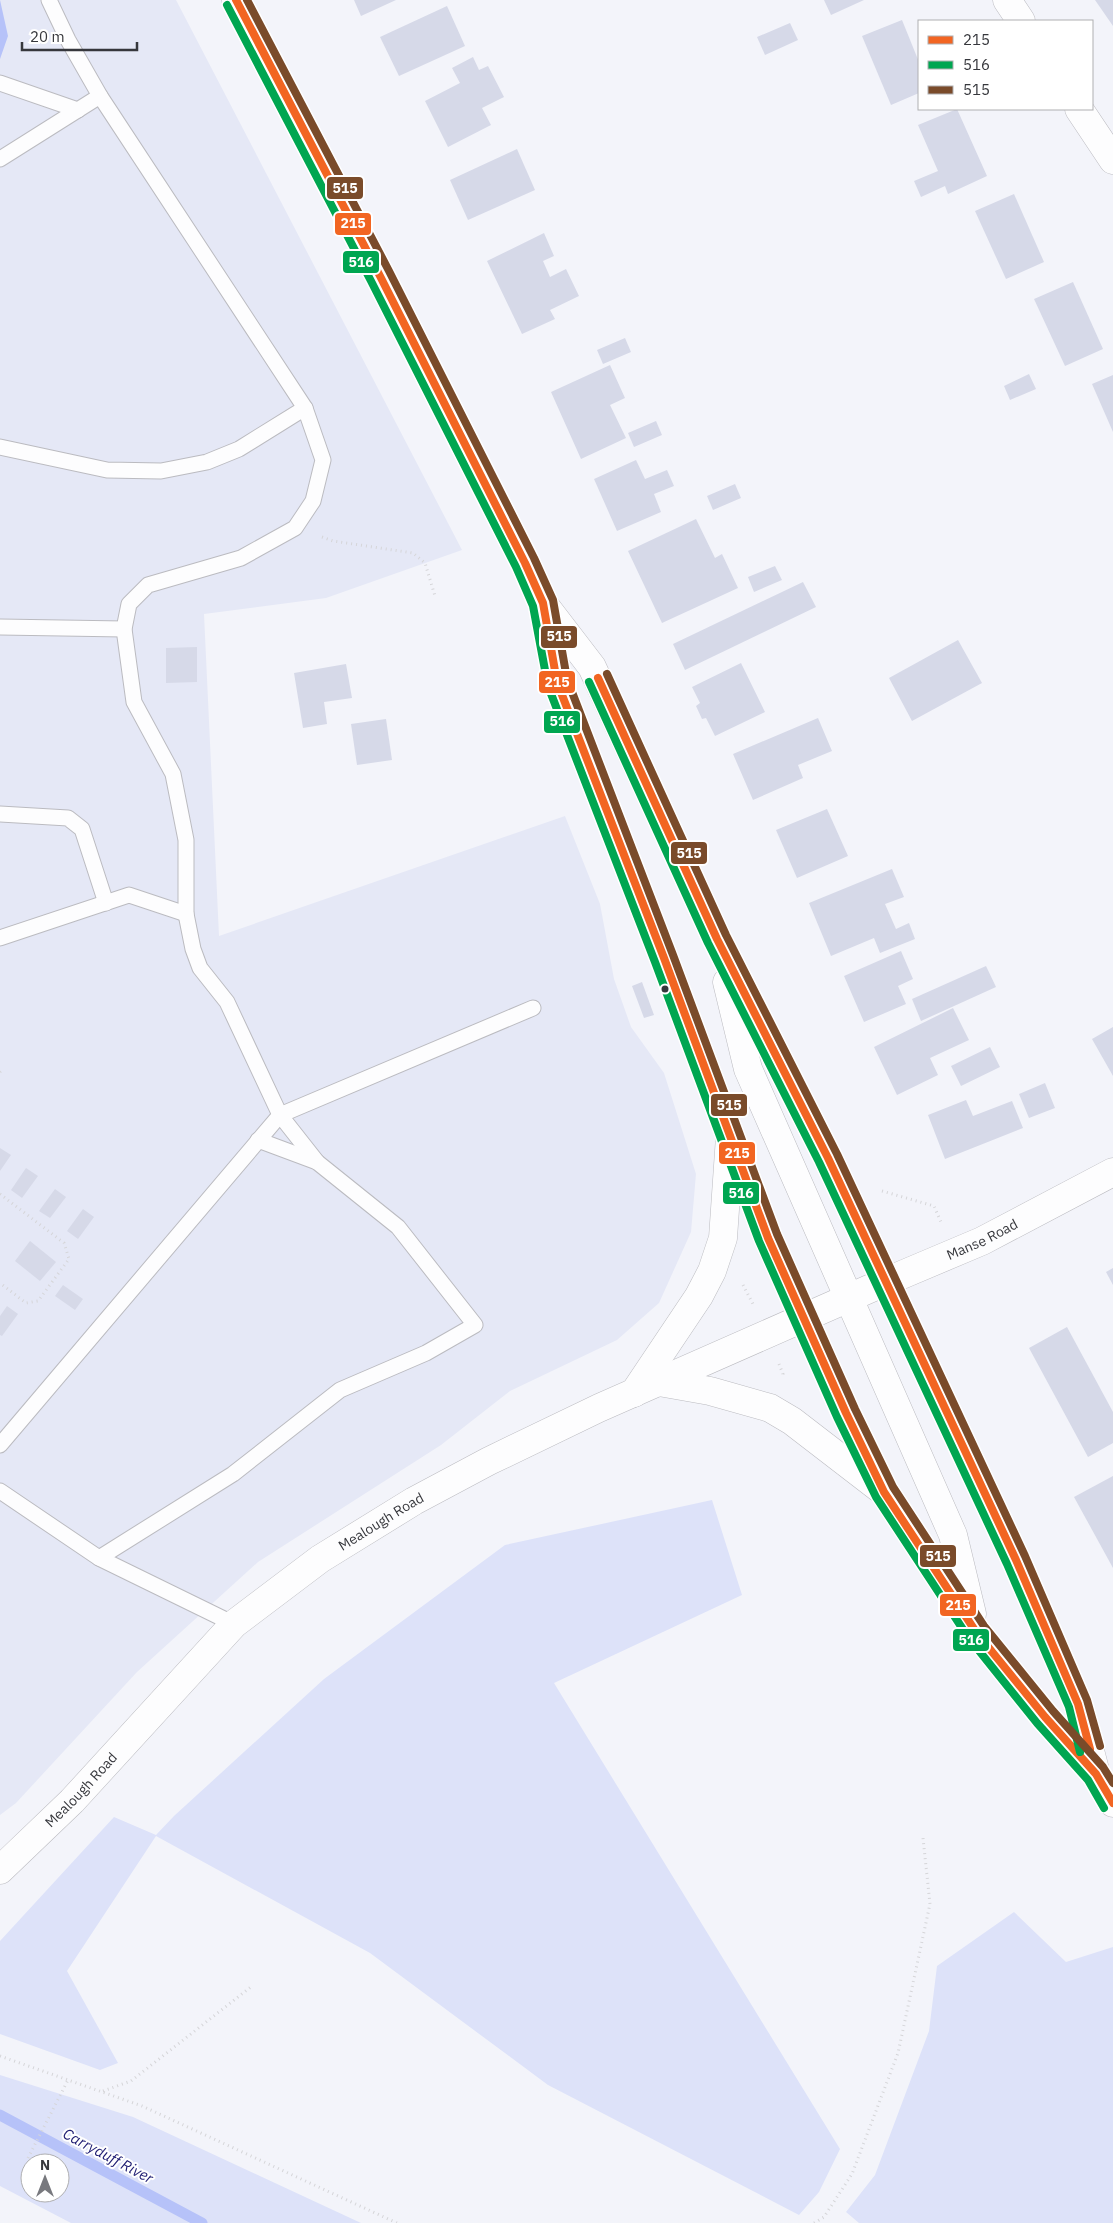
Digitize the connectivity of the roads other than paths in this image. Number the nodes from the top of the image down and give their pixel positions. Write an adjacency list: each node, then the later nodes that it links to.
1 (48, 0): 6 (lane)
2 (236, 0): 13 (main road)
3 (1007, 0): 4 (main road)
4 (1020, 20)
5 (0, 83): 7 (lane)
6 (100, 96): 7 (lane); 11 (lane)
7 (78, 110): 9 (lane)
8 (1080, 110): 10 (main road)
9 (0, 159)
10 (1113, 160)
11 (305, 408): 12 (lane); 15 (lane)
12 (0, 446)
13 (542, 603): 20 (main road); 23 (main road)
14 (0, 626): 15 (lane)
15 (124, 629): 18 (lane)
16 (0, 814): 17 (lane)
17 (106, 903): 18 (lane); 19 (lane)
18 (186, 914): 22 (lane)
19 (0, 938)
20 (718, 939): 27 (main road); 28 (main road)
21 (533, 1008): 22 (lane)
22 (280, 1115): 24 (lane); 25 (lane)
23 (730, 1137): 29 (main road); 30 (main road)
24 (258, 1140): 25 (lane); 31 (lane)
25 (317, 1162): 34 (lane)
26 (1113, 1172): 27 (main road, Manse Road)
27 (885, 1282): 28 (main road, Manse Road); 37 (main road)
28 (847, 1298): 29 (main road, Mealough Road); 36 (main road)
29 (803, 1317): 30 (main road, Mealough Road); 33 (main road)
30 (646, 1388): 33 (main road); 35 (main road, Mealough Road)
31 (0, 1445)
32 (0, 1492): 34 (lane)
33 (884, 1492): 36 (main road)
34 (99, 1558): 35 (lane)
35 (234, 1624): 39 (main road, Mealough Road)
36 (976, 1632): 37 (main road)
37 (1096, 1774): 38 (main road)
38 (1113, 1803)
39 (0, 1870)

